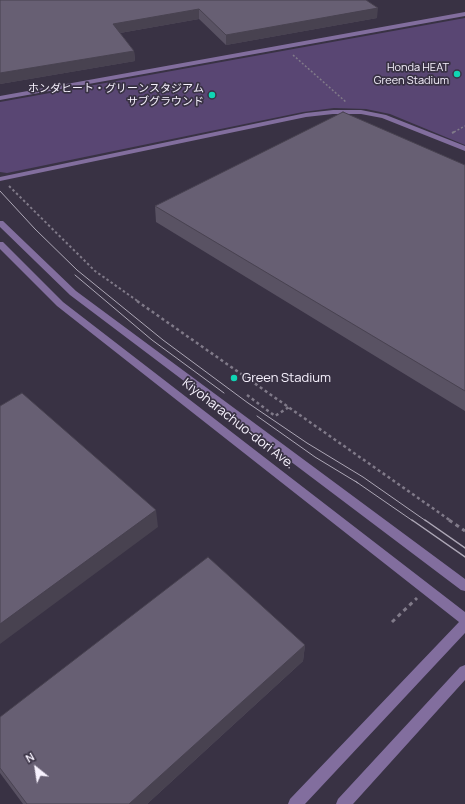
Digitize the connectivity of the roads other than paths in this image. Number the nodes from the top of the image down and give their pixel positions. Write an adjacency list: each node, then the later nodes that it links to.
1 (465, 14): 2 (street)
2 (0, 98)
3 (465, 149): 4 (street)
4 (3, 181)
5 (0, 223): 7 (street, Kiyoharachuo-dori Ave.)
6 (0, 244): 8 (street, Kiyoharachuo-dori Ave.)
7 (465, 586)
8 (465, 619)
9 (465, 624): 11 (street)
10 (465, 671): 12 (street)
11 (295, 804)
12 (343, 804)

